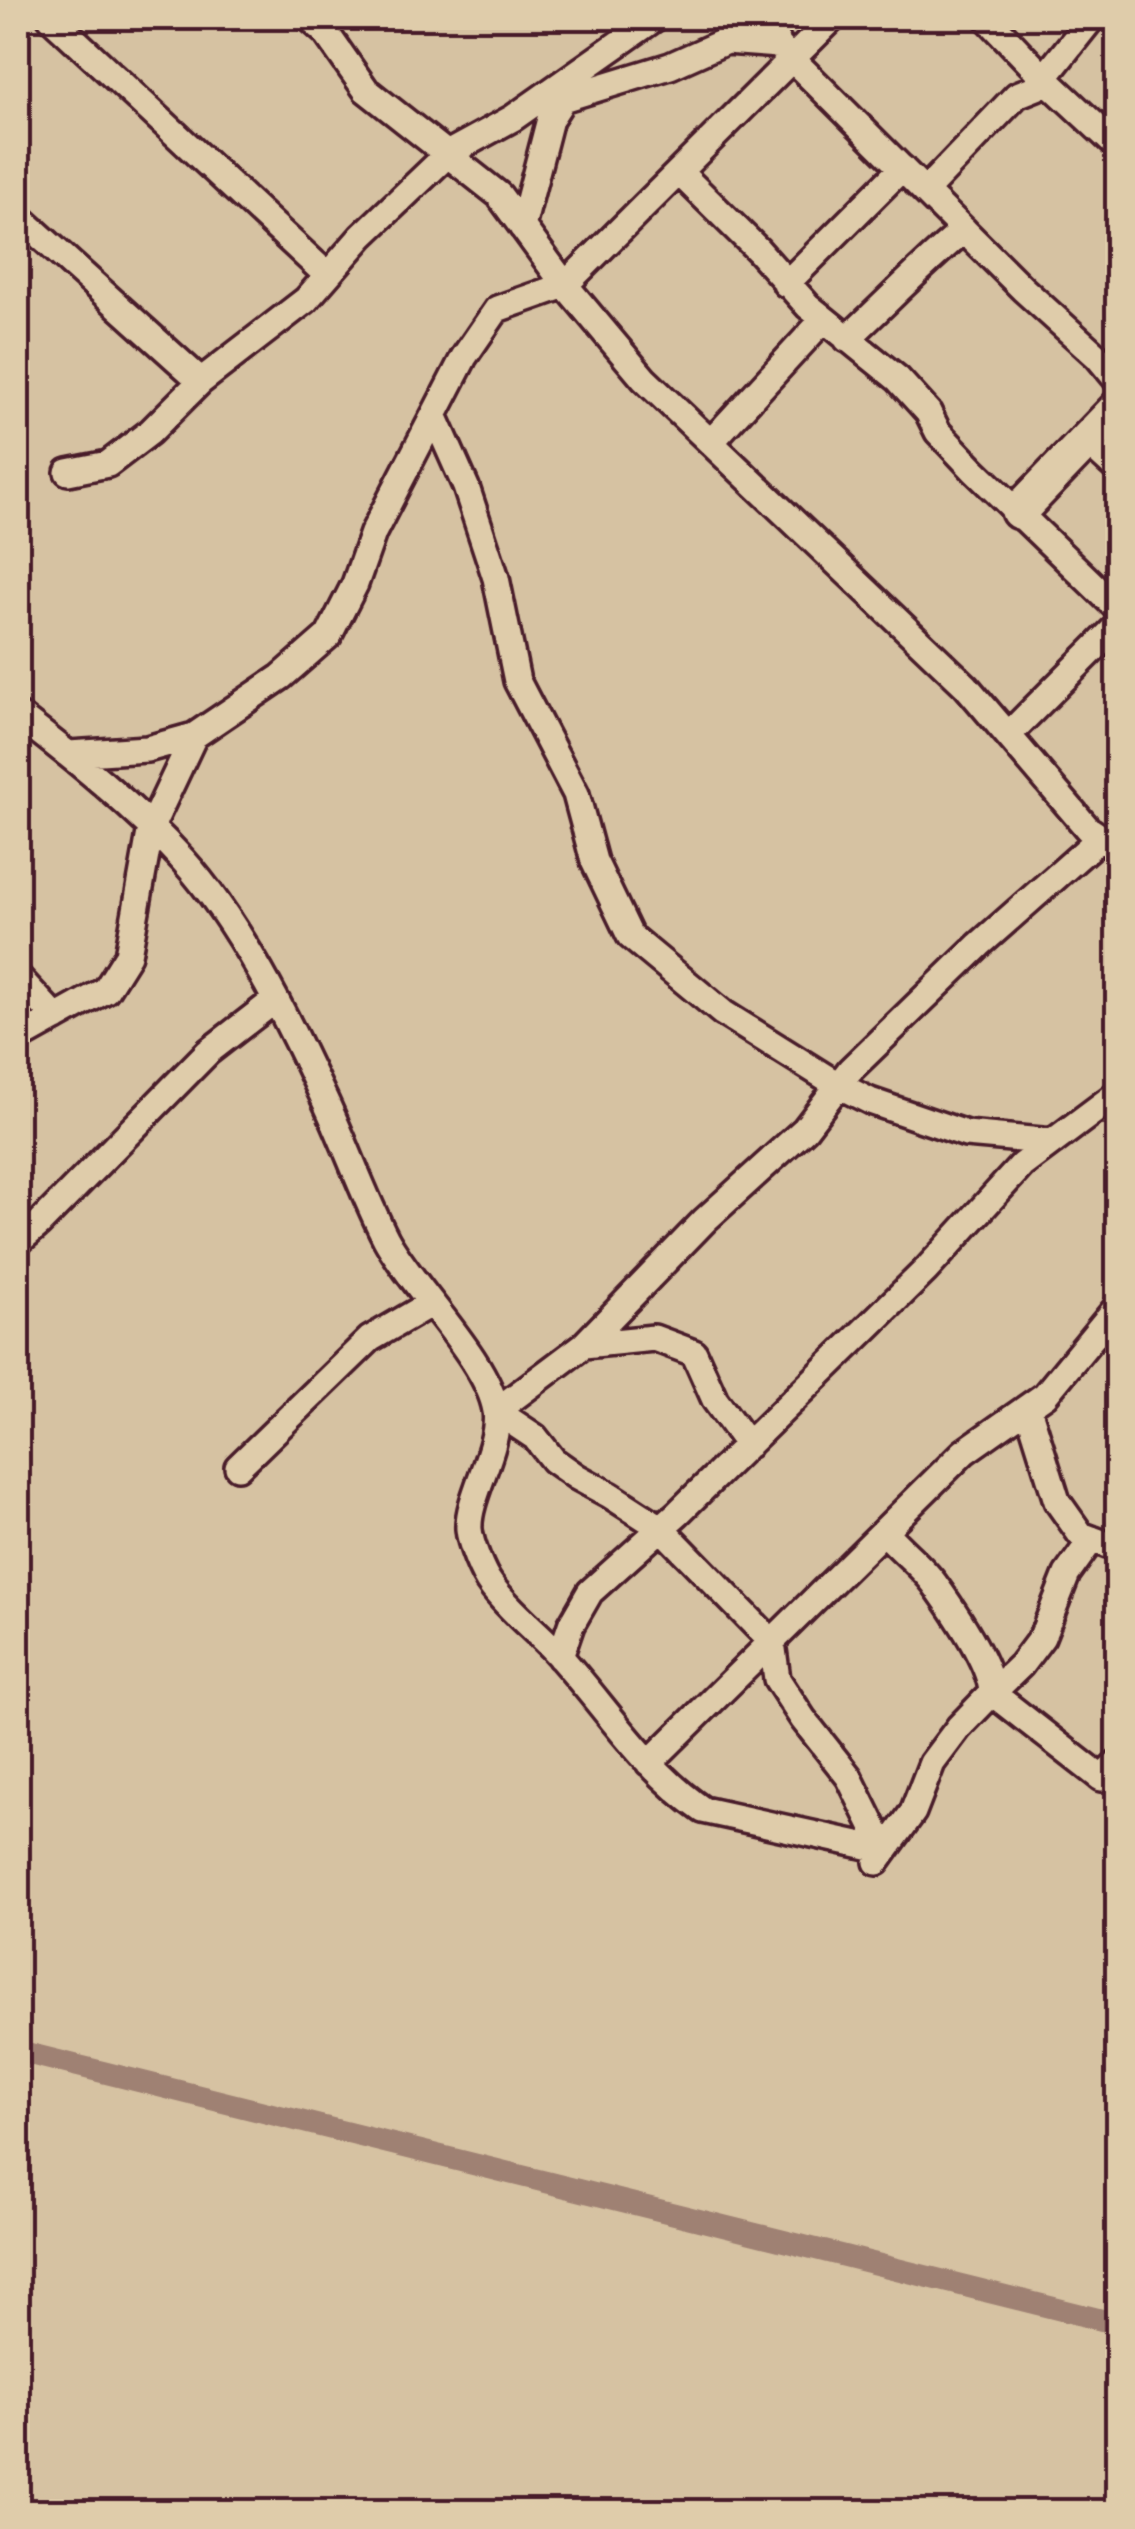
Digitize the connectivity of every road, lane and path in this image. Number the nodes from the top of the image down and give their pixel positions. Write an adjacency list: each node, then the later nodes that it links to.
1 (51, 18): 21 (street)
2 (309, 18): 14 (street)
3 (655, 18): 9 (street)
4 (771, 18): 8 (street)
5 (834, 18): 8 (street)
6 (987, 18): 10 (street)
7 (1092, 18): 10 (street)
8 (786, 53): 11 (street); 15 (street); 16 (street)
9 (578, 75): 11 (street); 12 (street)
10 (1044, 79): 13 (street); 17 (street)
11 (562, 100): 12 (street); 19 (street)
12 (529, 107): 14 (street)
13 (1118, 147)
14 (449, 154): 19 (street); 21 (street)
15 (902, 168): 17 (street); 22 (street)
16 (680, 173): 22 (street); 23 (street)
17 (925, 191): 20 (street)
18 (18, 216): 26 (street)
19 (522, 227): 23 (street)
20 (964, 230): 25 (street); 27 (street)
21 (328, 275): 26 (street)
22 (786, 284): 24 (street)
23 (565, 285): 29 (street); 31 (street)
24 (824, 320): 25 (street); 31 (street)
25 (847, 339): 34 (street)
26 (201, 381): 33 (street)
27 (1118, 381)
28 (1118, 408): 30 (street)
29 (434, 415): 39 (street); 47 (street)
30 (1086, 440): 32 (street); 34 (street)
31 (711, 442): 38 (street)
32 (1118, 470)
33 (68, 472)
34 (1019, 511): 35 (street)
35 (1118, 608)
36 (1118, 624): 38 (street)
37 (18, 715): 40 (street)
38 (1009, 734): 42 (street)
39 (194, 736): 40 (street); 41 (street)
40 (68, 754): 41 (street)
41 (151, 827): 44 (street); 45 (street)
42 (1109, 844): 47 (street)
43 (18, 977): 45 (street)
44 (275, 1000): 50 (street); 51 (street)
45 (56, 1018): 46 (street)
46 (18, 1040)
47 (838, 1085): 49 (street); 53 (street)
48 (1115, 1097): 49 (street)
49 (1053, 1142): 56 (street)
50 (18, 1242)
51 (430, 1304): 55 (street); 57 (street)
52 (1118, 1306): 54 (street)
53 (584, 1345): 55 (street); 56 (street)
54 (1028, 1408): 59 (street); 60 (street)
55 (496, 1412): 58 (street); 62 (street)
56 (748, 1445): 58 (street)
57 (238, 1467)
58 (660, 1528): 61 (street); 62 (street)
59 (885, 1532): 61 (street); 63 (street)
60 (1104, 1540): 63 (street)
61 (772, 1642): 64 (street); 66 (street)
62 (560, 1657): 64 (street)
63 (992, 1694): 65 (street); 66 (street)
64 (648, 1763): 66 (street)
65 (1118, 1763)
66 (881, 1856)

